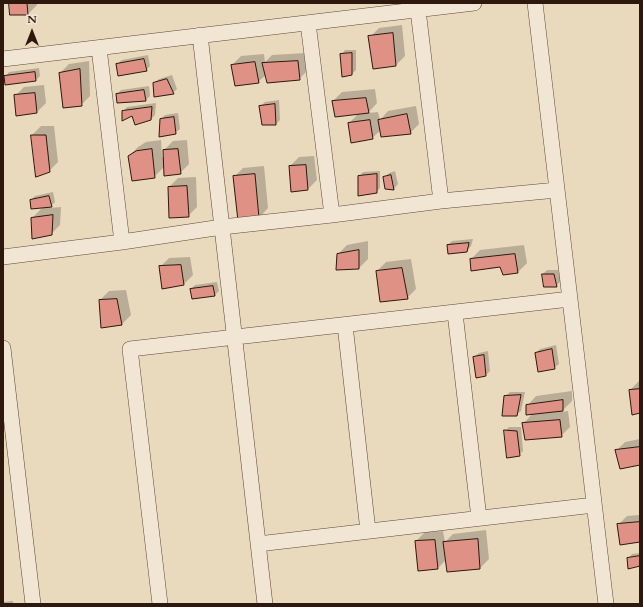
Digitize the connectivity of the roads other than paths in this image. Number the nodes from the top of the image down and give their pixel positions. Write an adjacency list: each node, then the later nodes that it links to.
1 (474, 3): 3 (street)
2 (535, 3): 8 (street)
3 (418, 10): 4 (street); 9 (street)
4 (308, 23): 5 (street); 10 (street)
5 (200, 36): 6 (street); 11 (street)
6 (99, 48): 7 (street); 12 (street)
7 (3, 59)
8 (557, 190): 9 (street); 14 (street)
9 (441, 201): 10 (street)
10 (332, 215): 11 (street)
11 (222, 227): 12 (street); 17 (street)
12 (122, 242): 13 (street)
13 (3, 257)
14 (570, 300): 15 (street); 19 (street)
15 (456, 313): 16 (street); 20 (street)
16 (345, 325): 17 (street); 21 (street)
17 (234, 338): 22 (street); 24 (street)
18 (4, 357): 23 (street)
19 (594, 505): 20 (street); 26 (street)
20 (479, 518): 21 (street)
21 (368, 531): 22 (street)
22 (258, 544): 25 (street)
23 (33, 604)
24 (160, 604)
25 (265, 604)
26 (606, 604)

